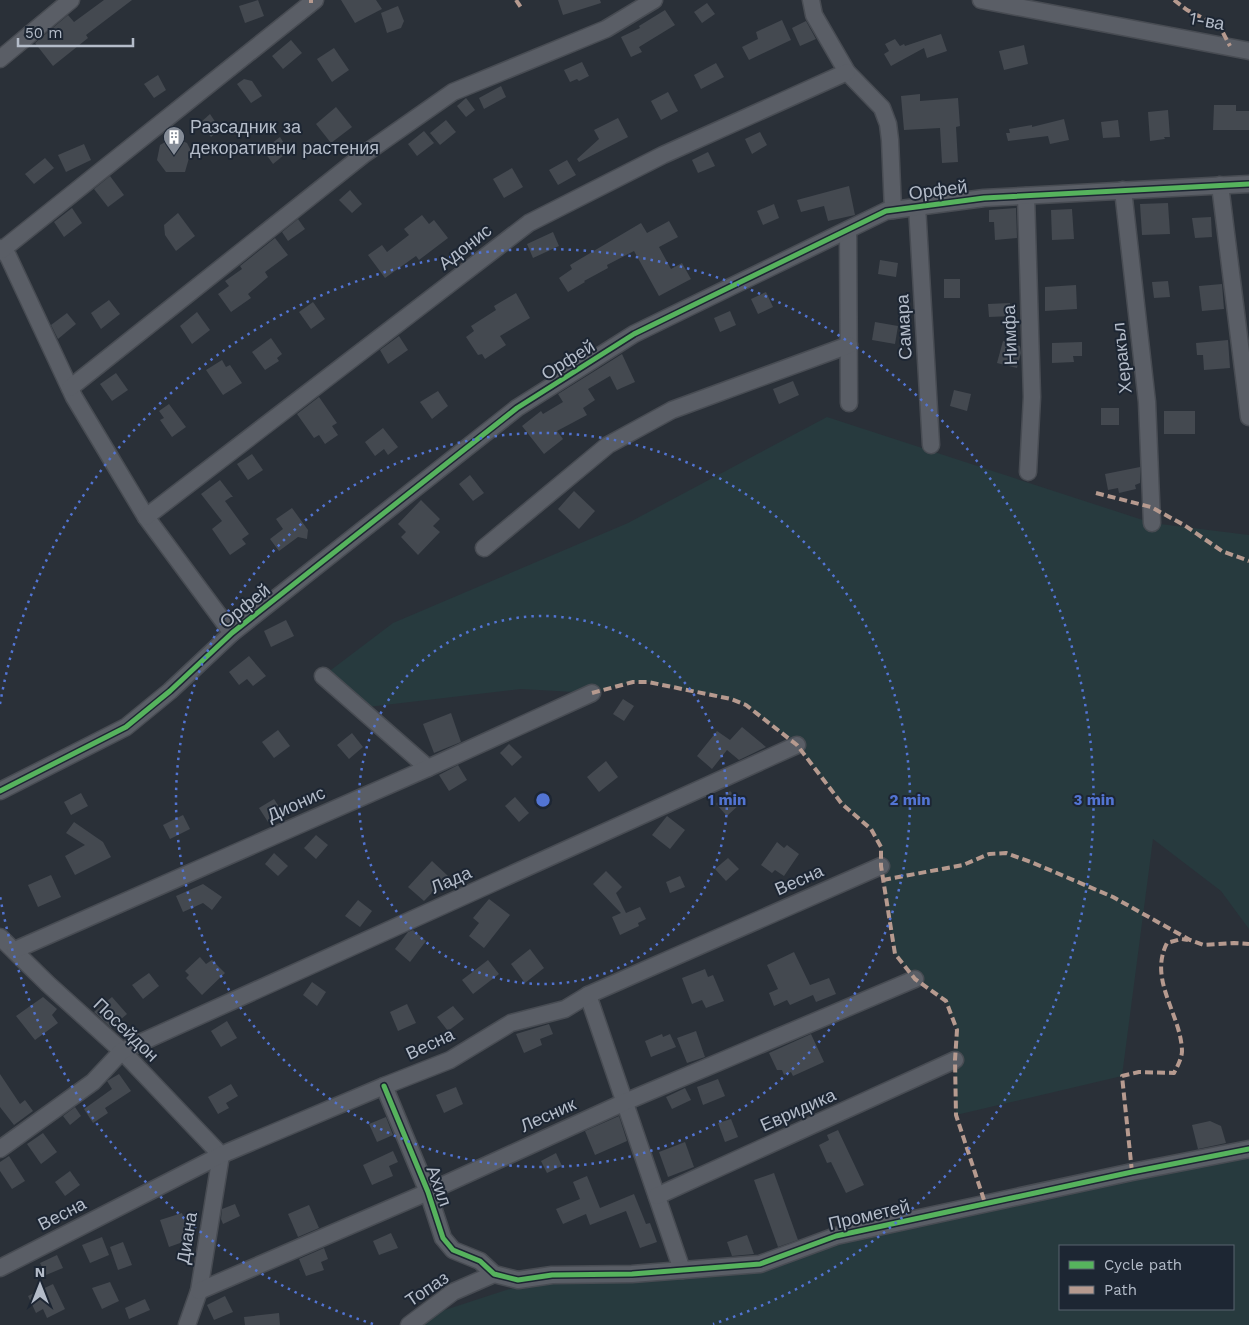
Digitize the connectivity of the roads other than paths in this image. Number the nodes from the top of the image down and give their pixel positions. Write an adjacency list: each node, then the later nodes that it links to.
1 (71, 0): 7 (street)
2 (654, 0): 18 (street)
3 (811, 0): 8 (street)
4 (981, 0): 6 (street, 1-ва)
5 (313, 1): 16 (street)
6 (1249, 51)
7 (0, 59)
8 (847, 72): 14 (street); 23 (street, Адонис)
9 (1249, 184): 10 (street, Орфей)
10 (1220, 185): 11 (street, Орфей); 20 (street)
11 (1123, 190): 12 (street, Орфей); 24 (street, Херакъл)
12 (1026, 196): 13 (street, Орфей); 22 (street, Нимфа)
13 (917, 206): 14 (street, Орфей); 21 (street, Самара)
14 (893, 210): 15 (street, Орфей)
15 (848, 230): 17 (street); 26 (street, Орфей)
16 (1, 249): 18 (street)
17 (849, 345): 19 (street); 25 (street)
18 (70, 388): 23 (street)
19 (849, 402)
20 (1249, 417)
21 (931, 445)
22 (1028, 472)
23 (146, 517): 26 (street)
24 (1152, 523)
25 (484, 548)
26 (232, 633): 31 (street, Орфей)
27 (323, 676): 30 (street)
28 (592, 693): 30 (street, Дионис)
29 (796, 745): 37 (street, Лада)
30 (428, 768): 34 (street, Дионис)
31 (0, 791)
32 (881, 866): 36 (street, Весна)
33 (0, 937): 34 (street, Посейдон)
34 (15, 950): 37 (street, Посейдон)
35 (915, 979): 40 (street, Лесник)
36 (588, 994): 39 (street, Весна); 40 (street)
37 (122, 1051): 41 (street); 43 (street, Посейдон)
38 (955, 1060): 45 (street, Евридика)
39 (384, 1086): 43 (street, Весна); 44 (street, Ахил)
40 (625, 1102): 44 (street, Лесник); 45 (street)
41 (0, 1149)
42 (1249, 1149): 47 (street, Прометей)
43 (221, 1155): 46 (street, Весна); 49 (street, Диана)
44 (428, 1192): 48 (street, Ахил); 49 (street, Лесник)
45 (657, 1196): 47 (street)
46 (0, 1268)
47 (682, 1270): 48 (street, Прометей)
48 (494, 1274): 51 (street, Топаз)
49 (199, 1292): 50 (street, Диана)
50 (187, 1325)
51 (410, 1325)

